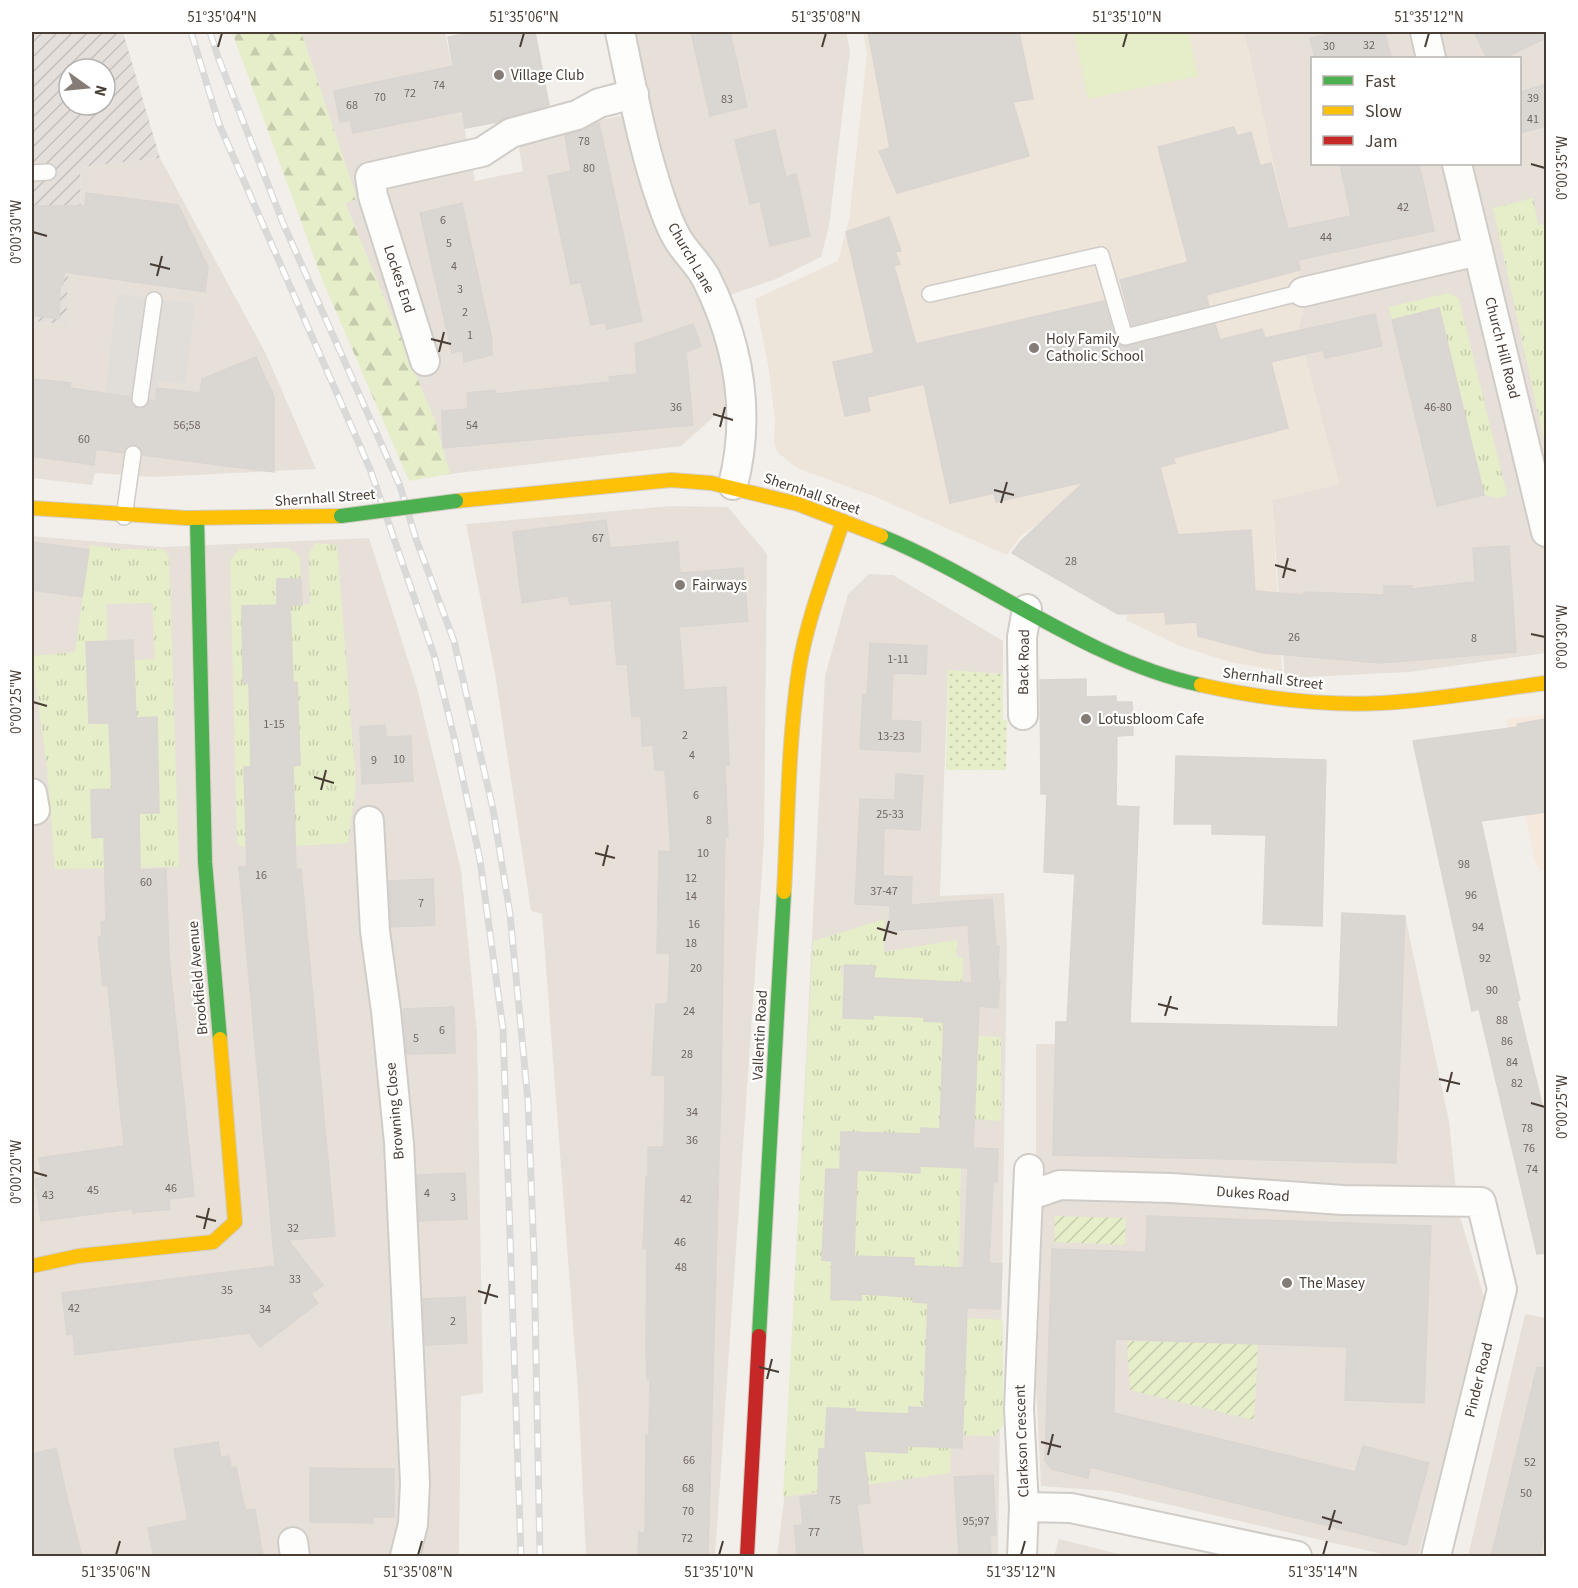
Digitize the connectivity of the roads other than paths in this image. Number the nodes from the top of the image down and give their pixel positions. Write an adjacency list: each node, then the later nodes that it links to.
1 (620, 32): 4 (street, Church Lane)
2 (1425, 32): 3 (street)
3 (1431, 57)
4 (634, 94): 12 (street, Lockes End); 15 (street, Church Lane)
5 (1457, 165): 8 (street, Church Hill Road)
6 (48, 172): 7 (lane)
7 (32, 173)
8 (1478, 251): 9 (street); 20 (street, Church Hill Road)
9 (1303, 292): 10 (lane)
10 (930, 294)
11 (154, 300): 13 (lane)
12 (425, 361)
13 (140, 399)
14 (133, 454): 17 (lane)
15 (733, 485): 18 (street, Shernhall Street, bridge); 19 (street, Shernhall Street)
16 (32, 508): 17 (street, Shernhall Street)
17 (124, 517): 18 (street, Shernhall Street)
18 (197, 519): 29 (street, Brookfield Avenue)
19 (843, 521): 21 (street, Shernhall Street); 32 (street, Vallentin Road)
20 (1546, 532)
21 (1027, 609): 22 (street, Shernhall Street); 23 (street, Back Road)
22 (1546, 683)
23 (1023, 715)
24 (32, 793): 25 (street)
25 (32, 810)
26 (369, 821): 31 (street, Browning Close)
27 (1028, 1182): 28 (street, Dukes Road); 30 (street, Clarkson Crescent)
28 (1481, 1203): 35 (street, Pinder Road)
29 (32, 1266)
30 (1024, 1507): 33 (street); 34 (street, Clarkson Crescent)
31 (405, 1557)
32 (747, 1557)
33 (1022, 1557)
34 (1297, 1557)
35 (1436, 1557)

